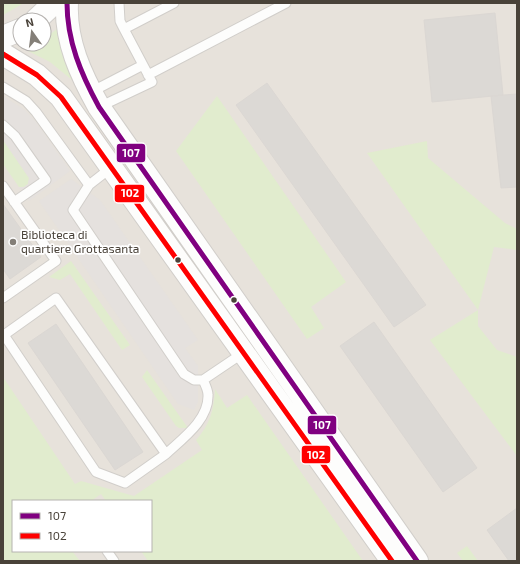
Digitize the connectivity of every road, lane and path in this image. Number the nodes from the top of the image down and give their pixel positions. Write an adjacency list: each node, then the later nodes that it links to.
1 (54, 3): 6 (street)
2 (67, 3): 12 (street)
3 (119, 3): 7 (lane)
4 (174, 3): 7 (lane)
5 (286, 3): 10 (lane)
6 (44, 12)
7 (124, 29): 9 (lane)
8 (3, 54): 14 (street)
9 (143, 65): 10 (lane); 12 (lane)
10 (148, 75): 12 (lane)
11 (3, 87): 15 (lane)
12 (95, 100): 23 (street)
13 (3, 125): 17 (lane)
14 (112, 167): 15 (lane); 19 (street)
15 (89, 185): 20 (lane)
16 (3, 186): 17 (lane)
17 (14, 202): 18 (lane)
18 (3, 298)
19 (243, 353): 20 (lane); 22 (street)
20 (203, 380): 21 (lane)
21 (166, 454): 21 (lane)
22 (392, 561)
23 (417, 561)

